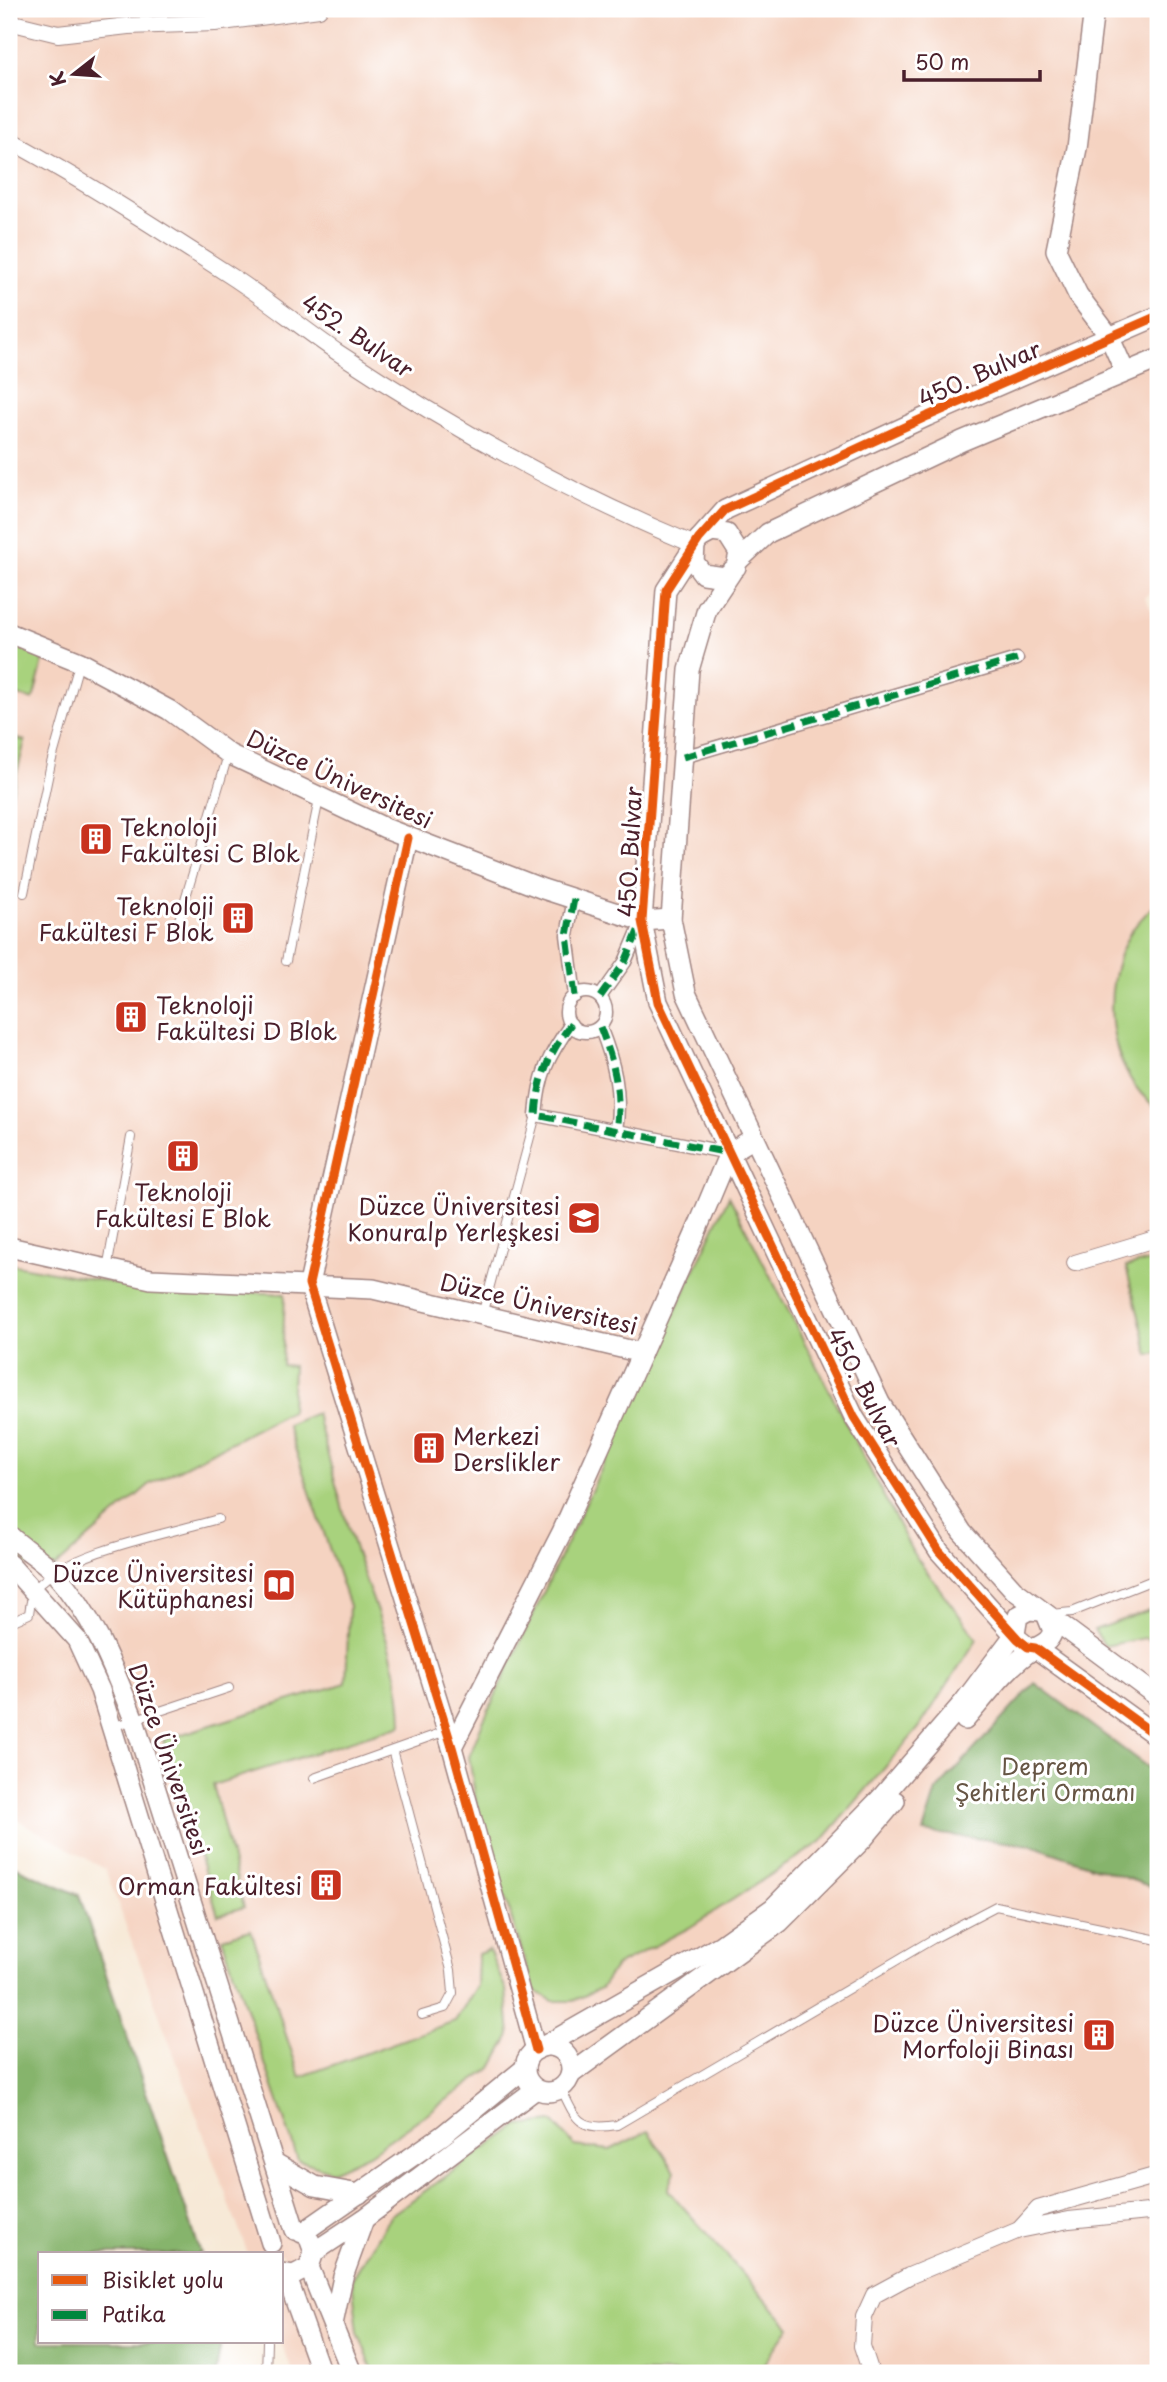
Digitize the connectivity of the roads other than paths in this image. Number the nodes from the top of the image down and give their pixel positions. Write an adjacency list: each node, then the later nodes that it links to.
1 (319, 9): 3 (street)
2 (1094, 9): 6 (street)
3 (9, 23)
4 (9, 139): 9 (street, 452. Bulvar)
5 (1158, 316): 6 (street, 450. Bulvar)
6 (1109, 336): 8 (street); 9 (street, 450. Bulvar)
7 (1158, 359): 8 (street, 450. Bulvar)
8 (1125, 372): 10 (street, 450. Bulvar)
9 (697, 542): 10 (street); 10 (street); 21 (street, 450. Bulvar)
10 (735, 567): 15 (street, 450. Bulvar)
11 (9, 633): 13 (street, Düzce Üniversitesi)
12 (1017, 659): 15 (street)
13 (80, 662): 14 (street, Düzce Üniversitesi); 18 (lane)
14 (229, 754): 16 (street, Düzce Üniversitesi); 22 (lane)
15 (683, 757): 20 (street, 450. Bulvar)
16 (319, 799): 17 (street, Düzce Üniversitesi); 23 (lane)
17 (408, 838): 19 (street, Düzce Üniversitesi); 37 (street)
18 (24, 892)
19 (574, 899): 21 (street, Düzce Üniversitesi); 24 (street)
20 (671, 919): 21 (street, Düzce Üniversitesi); 31 (street, 450. Bulvar)
21 (642, 921): 25 (street); 32 (street, 450. Bulvar)
22 (176, 930)
23 (285, 961)
24 (575, 996): 25 (street); 26 (street)
25 (600, 997): 27 (street)
26 (571, 1024): 27 (street); 28 (street)
27 (600, 1027): 29 (street)
28 (536, 1115): 29 (street); 38 (lane)
29 (616, 1130): 32 (street)
30 (131, 1138): 36 (lane)
31 (754, 1138): 32 (street); 46 (street, 450. Bulvar)
32 (729, 1153): 39 (street, Düzce Üniversitesi); 48 (street, 450. Bulvar)
33 (1158, 1238): 35 (street)
34 (9, 1247): 36 (street, Düzce Üniversitesi)
35 (1075, 1263)
36 (107, 1269): 37 (street, Düzce Üniversitesi)
37 (309, 1284): 38 (street, Düzce Üniversitesi); 55 (street)
38 (482, 1315): 39 (street, Düzce Üniversitesi)
39 (642, 1353): 55 (street, Düzce Üniversitesi)
40 (218, 1519): 43 (lane)
41 (9, 1535): 43 (street, Düzce Üniversitesi)
42 (9, 1564): 45 (street)
43 (54, 1572): 45 (lane); 52 (street, Düzce Üniversitesi)
44 (1158, 1578): 46 (lane)
45 (34, 1591): 47 (lane); 53 (street)
46 (1044, 1612): 48 (street); 49 (street); 51 (street, 450. Bulvar)
47 (9, 1623)
48 (1015, 1634): 49 (street); 60 (street)
49 (1035, 1648): 54 (street); 62 (street)
50 (229, 1688): 52 (lane)
51 (1158, 1697)
52 (134, 1720): 53 (lane); 64 (street, Düzce Üniversitesi)
53 (112, 1727): 71 (street)
54 (1158, 1737)
55 (449, 1739): 56 (lane); 60 (street)
56 (393, 1753): 57 (lane); 59 (lane)
57 (314, 1779)
58 (1158, 1940): 62 (lane)
59 (422, 2015)
60 (539, 2049): 61 (street); 62 (street)
61 (525, 2068): 63 (street); 66 (street)
62 (566, 2081): 63 (street)
63 (536, 2089): 68 (street)
64 (275, 2163): 66 (street); 70 (street, Düzce Üniversitesi)
65 (1158, 2175): 69 (street)
66 (359, 2194): 70 (street)
67 (1158, 2211): 69 (street)
68 (364, 2219): 72 (street); 74 (street)
69 (1019, 2230): 79 (street)
70 (298, 2232): 71 (street); 72 (street, Düzce Üniversitesi)
71 (270, 2248)
72 (311, 2260): 73 (street); 74 (street, Düzce Üniversitesi)
73 (284, 2274): 77 (street)
74 (332, 2323): 78 (street, Düzce Üniversitesi)
75 (267, 2344): 76 (lane)
76 (266, 2373)
77 (321, 2373)
78 (352, 2373)
79 (871, 2373)

